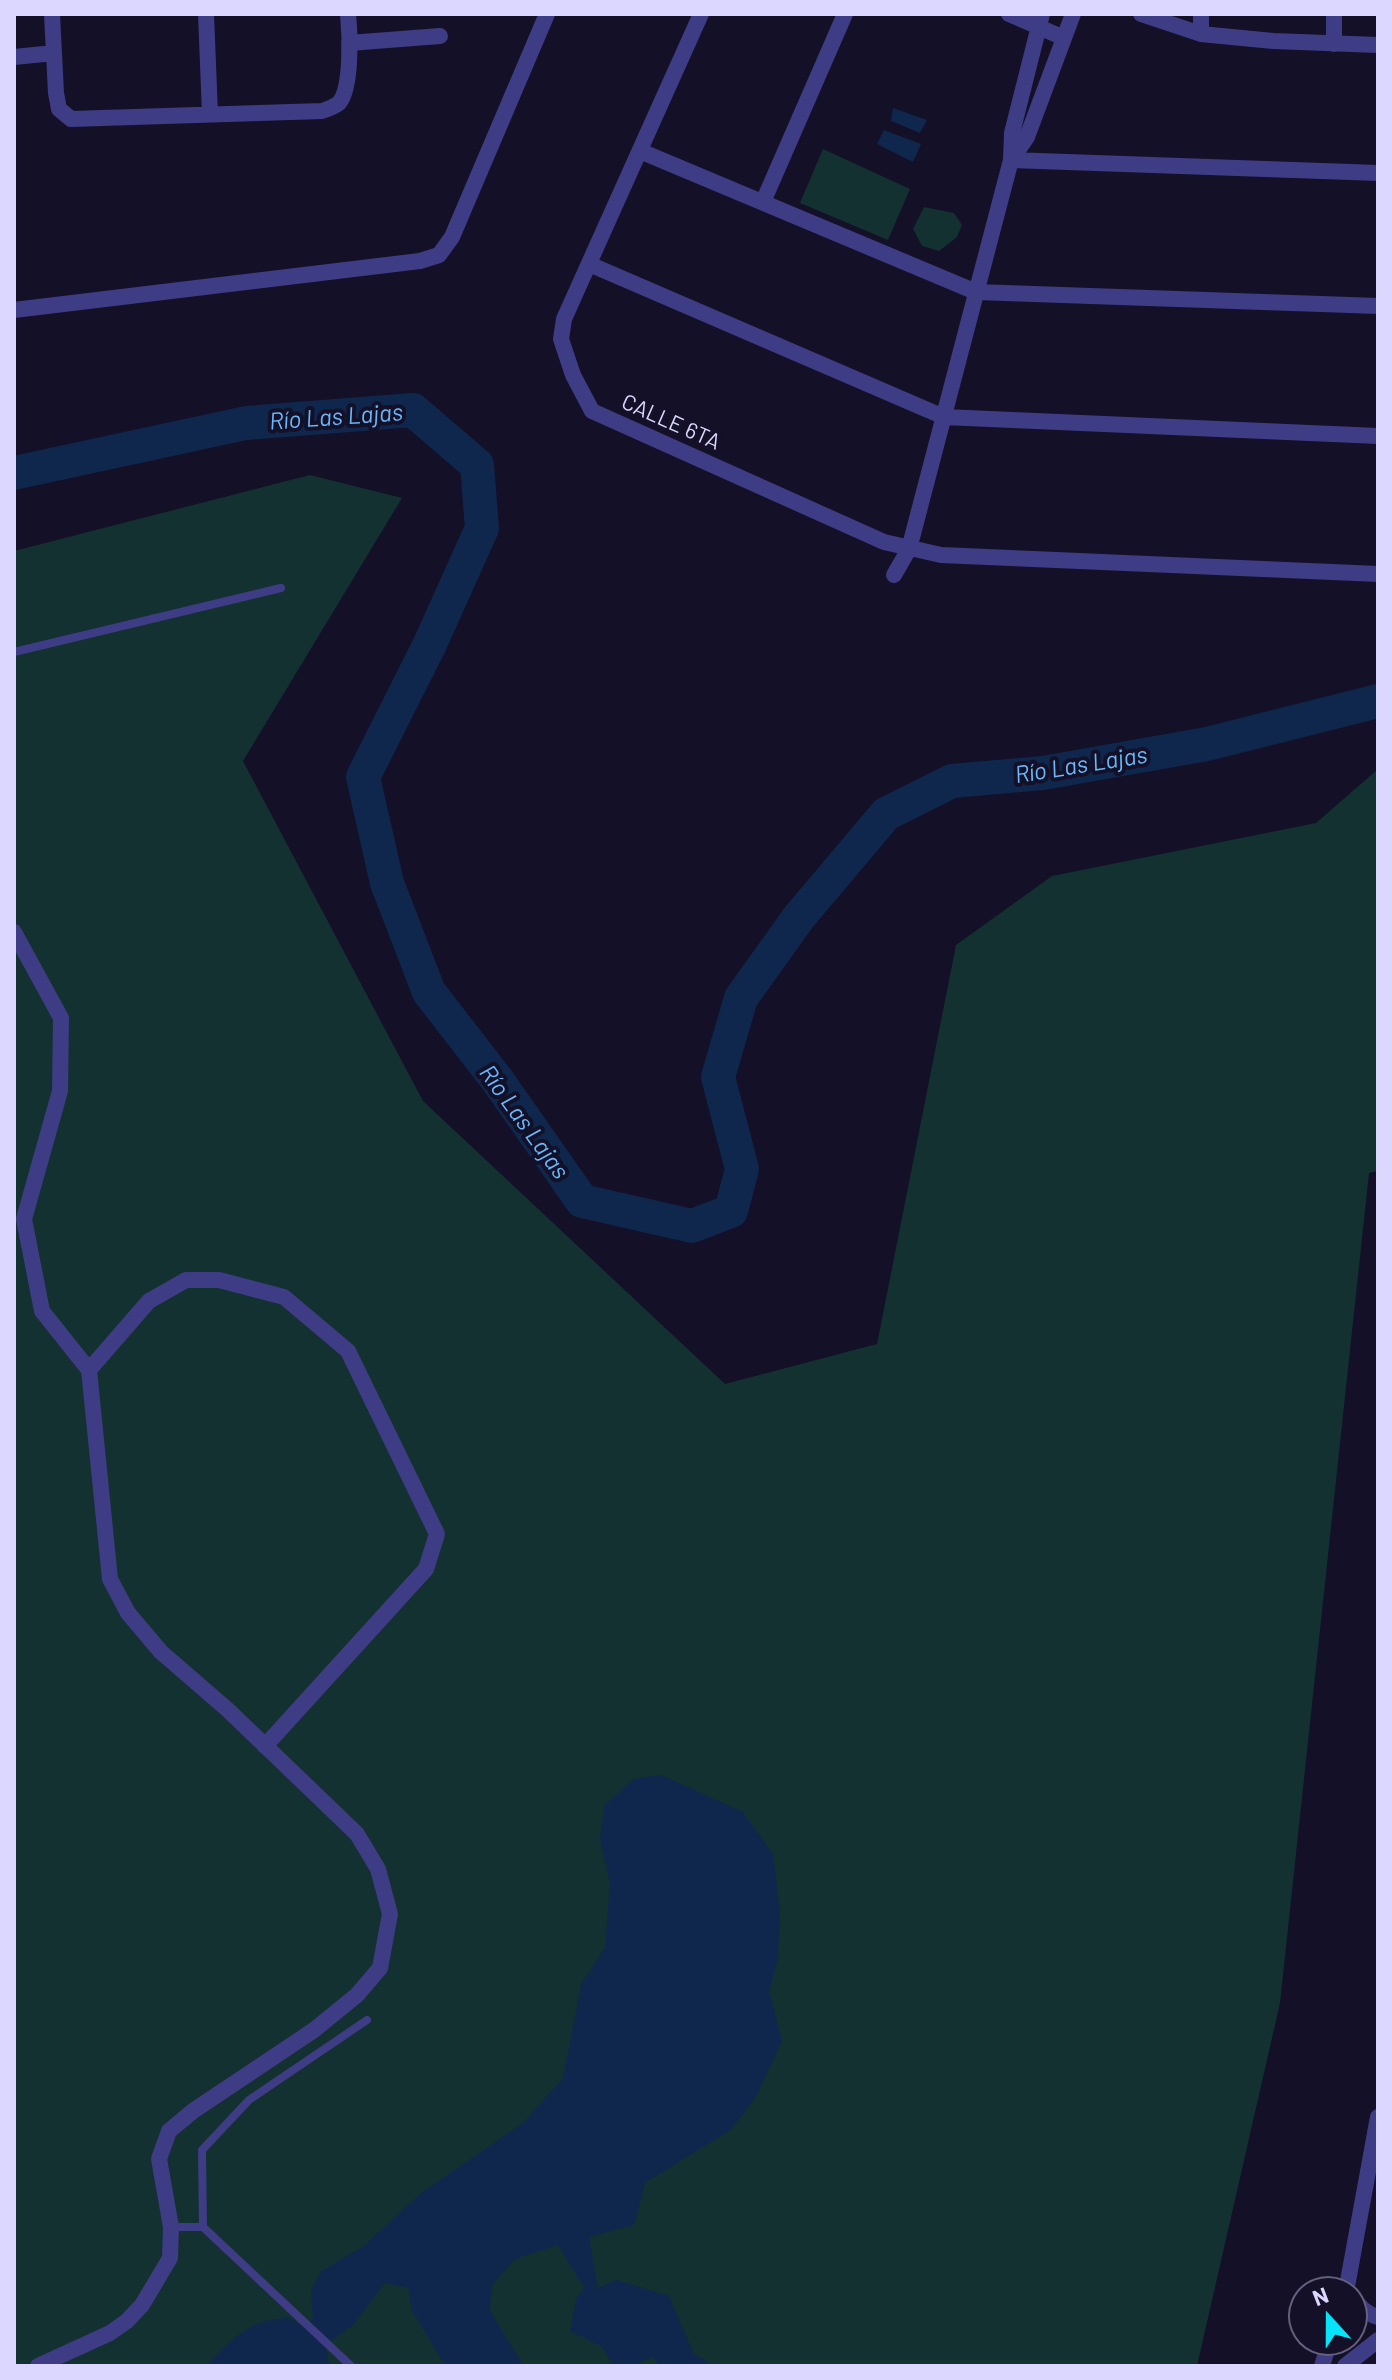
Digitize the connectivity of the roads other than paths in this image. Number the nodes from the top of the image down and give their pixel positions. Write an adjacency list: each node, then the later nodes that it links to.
1 (52, 14): 19 (street)
2 (206, 14): 21 (street)
3 (348, 14): 16 (street)
4 (547, 14): 29 (street)
5 (701, 14): 22 (street, CALLE 6TA)
6 (845, 14): 25 (street)
7 (1009, 14): 12 (street)
8 (1073, 14): 15 (street)
9 (1141, 14): 13 (street)
10 (1201, 14): 13 (street)
11 (1334, 14): 17 (street)
12 (1040, 20): 15 (street); 23 (street)
13 (1201, 34): 17 (street)
14 (440, 36): 16 (street)
15 (1064, 38): 23 (street)
16 (349, 43): 21 (street)
17 (1334, 44): 18 (street)
18 (1378, 45)
19 (54, 53): 20 (street); 21 (street)
20 (14, 57)
21 (210, 114)
22 (640, 151): 25 (street); 26 (street, CALLE 6TA)
23 (1011, 160): 24 (street); 27 (street)
24 (1378, 173)
25 (763, 202): 27 (street)
26 (589, 264): 30 (street); 32 (street, CALLE 6TA)
27 (976, 292): 28 (street); 30 (street)
28 (1378, 306)
29 (14, 310)
30 (944, 417): 31 (street); 32 (street)
31 (1378, 436)
32 (909, 549): 33 (street, CALLE 6TA); 34 (street)
33 (1378, 574)
34 (894, 575)
35 (281, 588): 36 (lane)
36 (14, 652)
37 (14, 932): 38 (street)
38 (89, 1370): 39 (street); 39 (street)
39 (265, 1746): 42 (street)
40 (367, 2020): 43 (lane)
41 (1378, 2117): 44 (street)
42 (171, 2227): 43 (lane); 46 (street)
43 (203, 2227): 47 (lane)
44 (1352, 2276)
45 (1378, 2340): 48 (street)
46 (38, 2366)
47 (351, 2366)
48 (1345, 2366)

